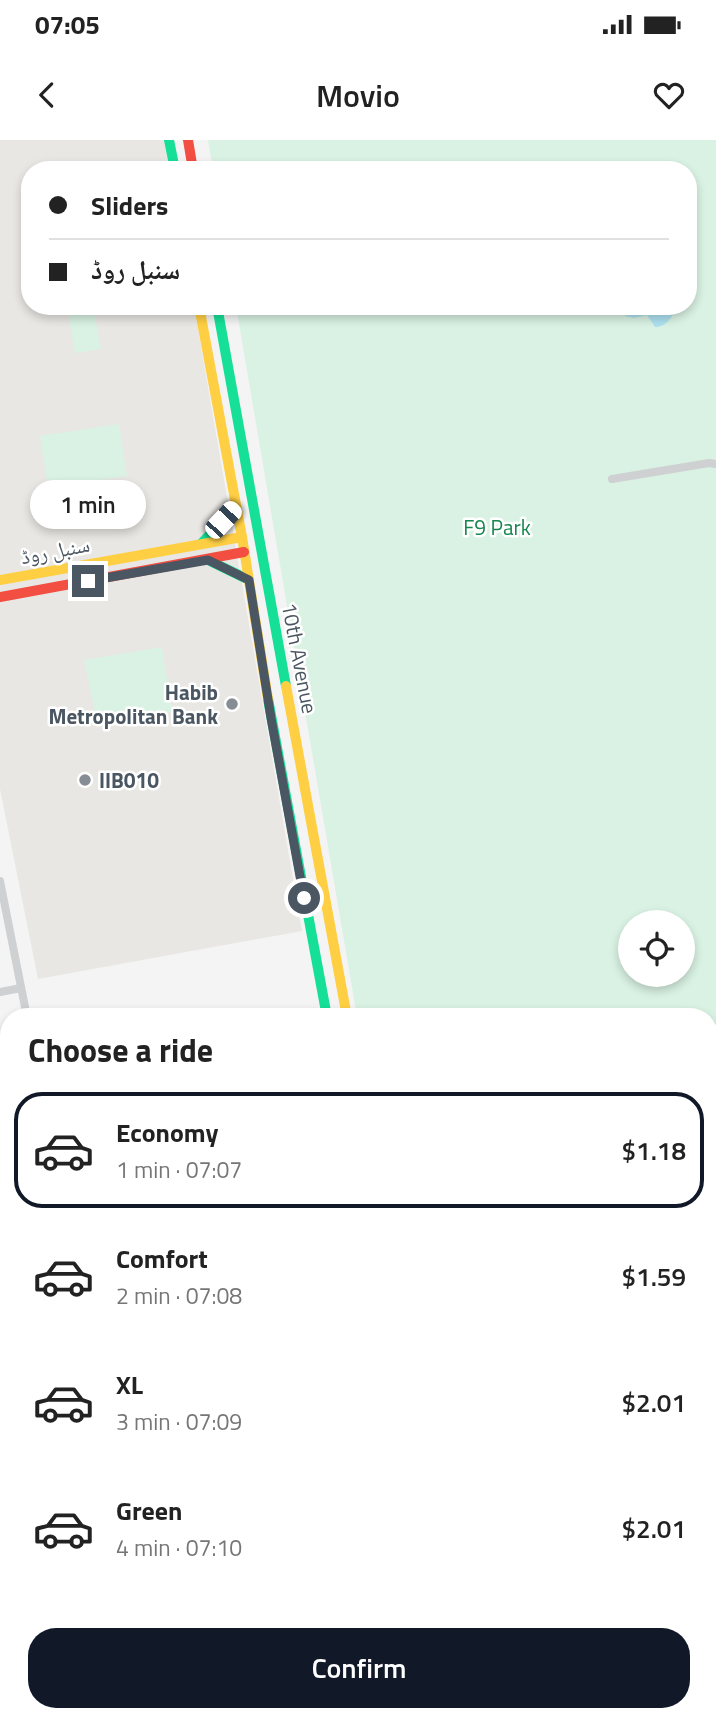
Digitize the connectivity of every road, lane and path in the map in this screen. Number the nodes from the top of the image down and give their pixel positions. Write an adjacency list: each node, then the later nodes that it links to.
1 (169, 140): 3 (main road)
2 (188, 140): 4 (main road)
3 (173, 161)
4 (192, 161)
5 (201, 315): 8 (main road, 10th Avenue)
6 (219, 315): 7 (main road, 10th Avenue)
7 (225, 346): 8 (main road); 24 (main road, 10th Avenue)
8 (207, 348): 11 (main road, 10th Avenue)
9 (714, 462): 10 (street)
10 (612, 479)
11 (236, 507): 12 (main road, 10th Avenue); 13 (main road)
12 (242, 537): 13 (main road, سنبل روڈ); 14 (main road, 10th Avenue)
13 (201, 544): 16 (main road, سنبل روڈ)
14 (244, 552): 15 (main road, سنبل روڈ); 17 (main road, 10th Avenue)
15 (208, 560): 17 (main road); 18 (main road, سنبل روڈ)
16 (0, 580)
17 (249, 580): 23 (main road, 10th Avenue)
18 (0, 597)
19 (0, 881): 20 (street)
20 (21, 988): 21 (street); 22 (street)
21 (0, 992)
22 (25, 1008)
23 (325, 1008)
24 (345, 1008)

